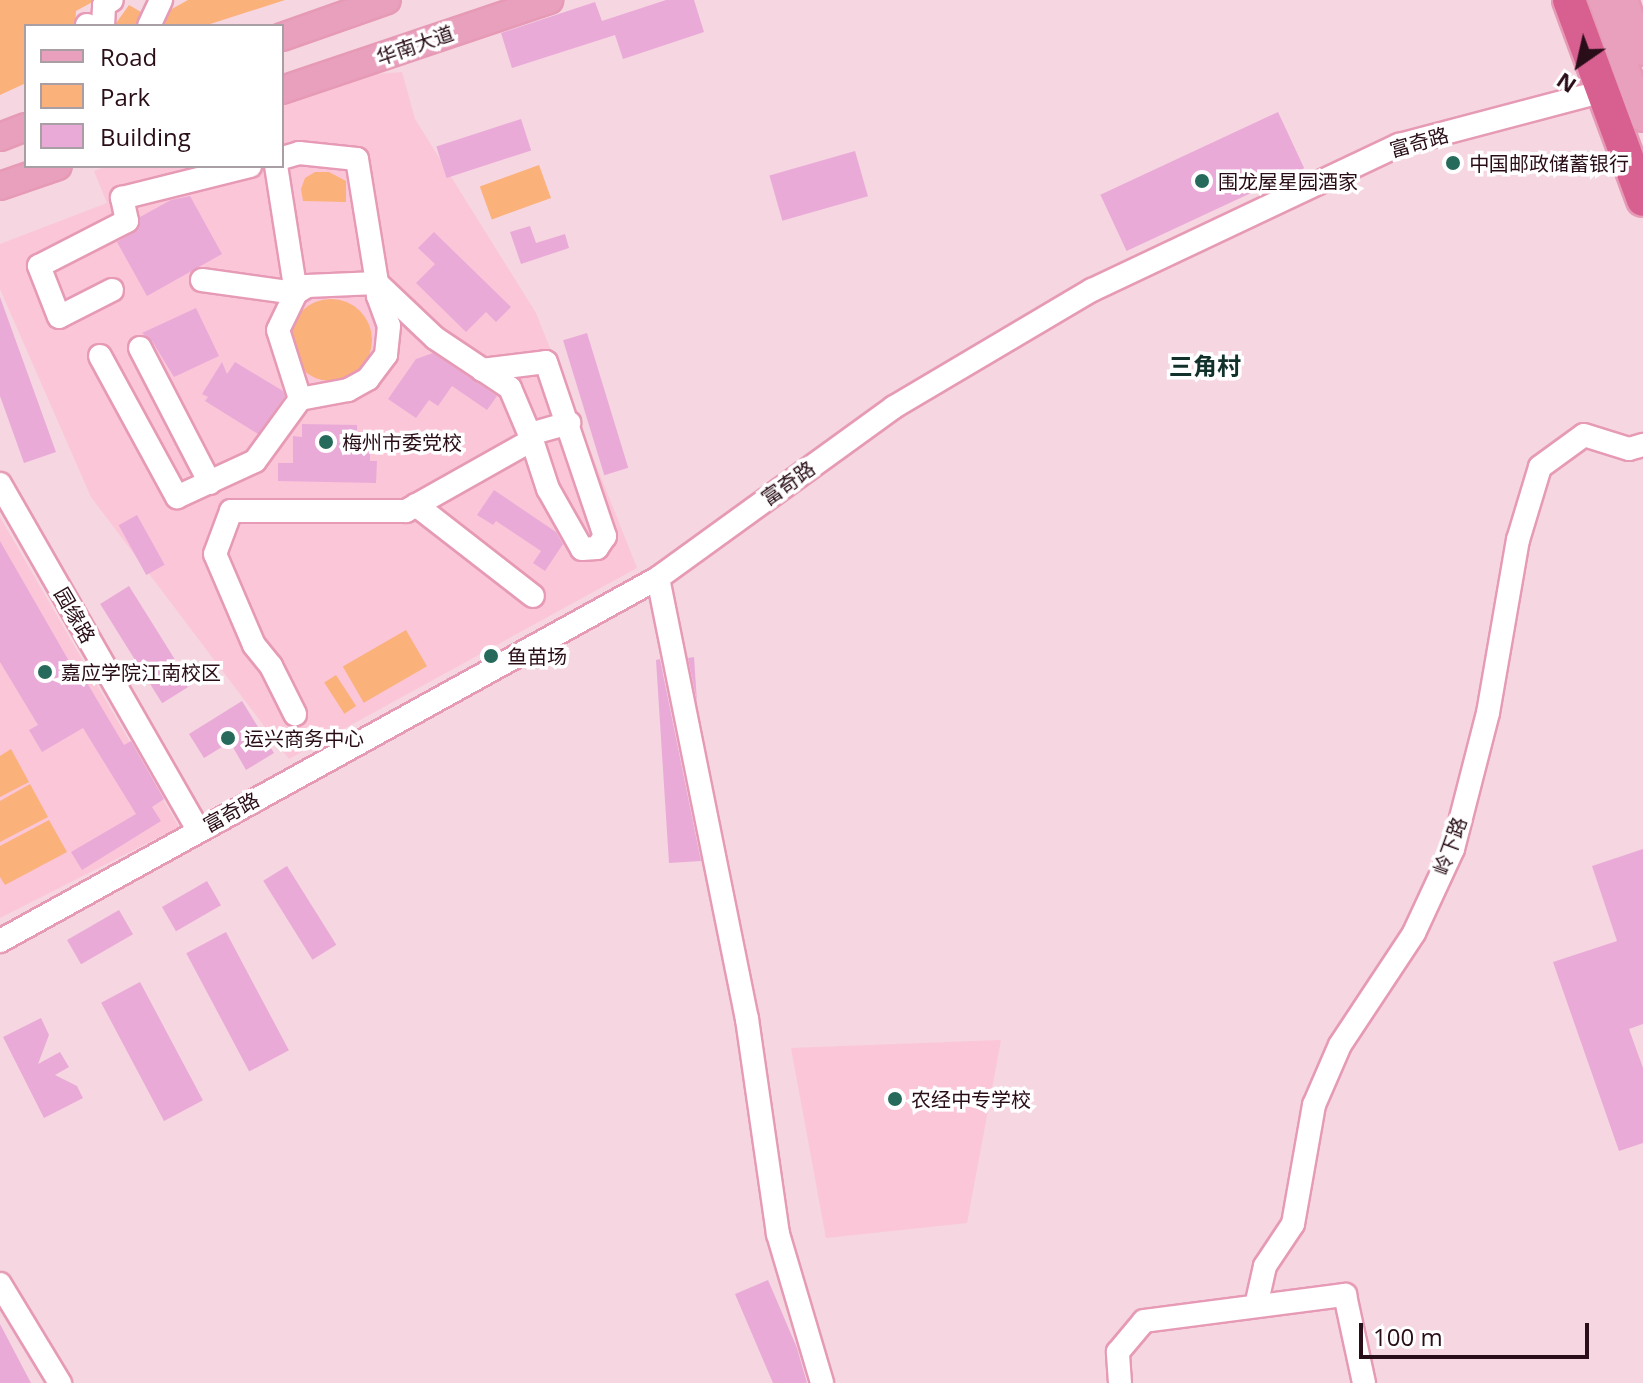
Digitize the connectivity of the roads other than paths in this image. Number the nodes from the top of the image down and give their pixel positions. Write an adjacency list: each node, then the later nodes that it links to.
1 (112, 0): 8 (street)
2 (159, 0): 9 (street)
3 (387, 0): 10 (main road)
4 (549, 0): 12 (main road, 华南大道)
5 (1569, 0): 13 (highway)
6 (1602, 0): 11 (main road)
7 (1624, 0): 11 (main road)
8 (103, 24)
9 (150, 24)
10 (284, 36)
11 (1634, 47): 14 (main road)
12 (284, 89)
13 (1604, 91): 22 (highway); 37 (street, 富奇路)
14 (1643, 118)
15 (24, 128): 16 (main road)
16 (0, 137)
17 (284, 157): 24 (street)
18 (52, 168): 21 (main road)
19 (242, 168): 25 (street)
20 (276, 168): 26 (street)
21 (0, 186)
22 (1643, 200)
23 (202, 280): 26 (street)
24 (377, 283): 26 (street); 29 (street); 30 (street)
25 (112, 290)
26 (296, 293): 30 (street)
27 (140, 348): 34 (street)
28 (100, 356): 34 (street)
29 (482, 370): 31 (street); 32 (street)
30 (300, 399): 34 (street)
31 (569, 423): 32 (street); 32 (street)
32 (531, 437): 36 (street)
33 (1643, 445): 43 (street, 岭下路)
34 (210, 483)
35 (0, 484): 40 (street, 园缘路)
36 (416, 505): 38 (street); 39 (street)
37 (658, 578): 40 (street, 富奇路); 45 (street)
38 (533, 596)
39 (295, 714)
40 (198, 830): 41 (street, 富奇路)
41 (0, 941)
42 (0, 1284): 44 (street)
43 (1256, 1306): 46 (street); 47 (street)
44 (60, 1383)
45 (822, 1383)
46 (1120, 1383)
47 (1364, 1383)

